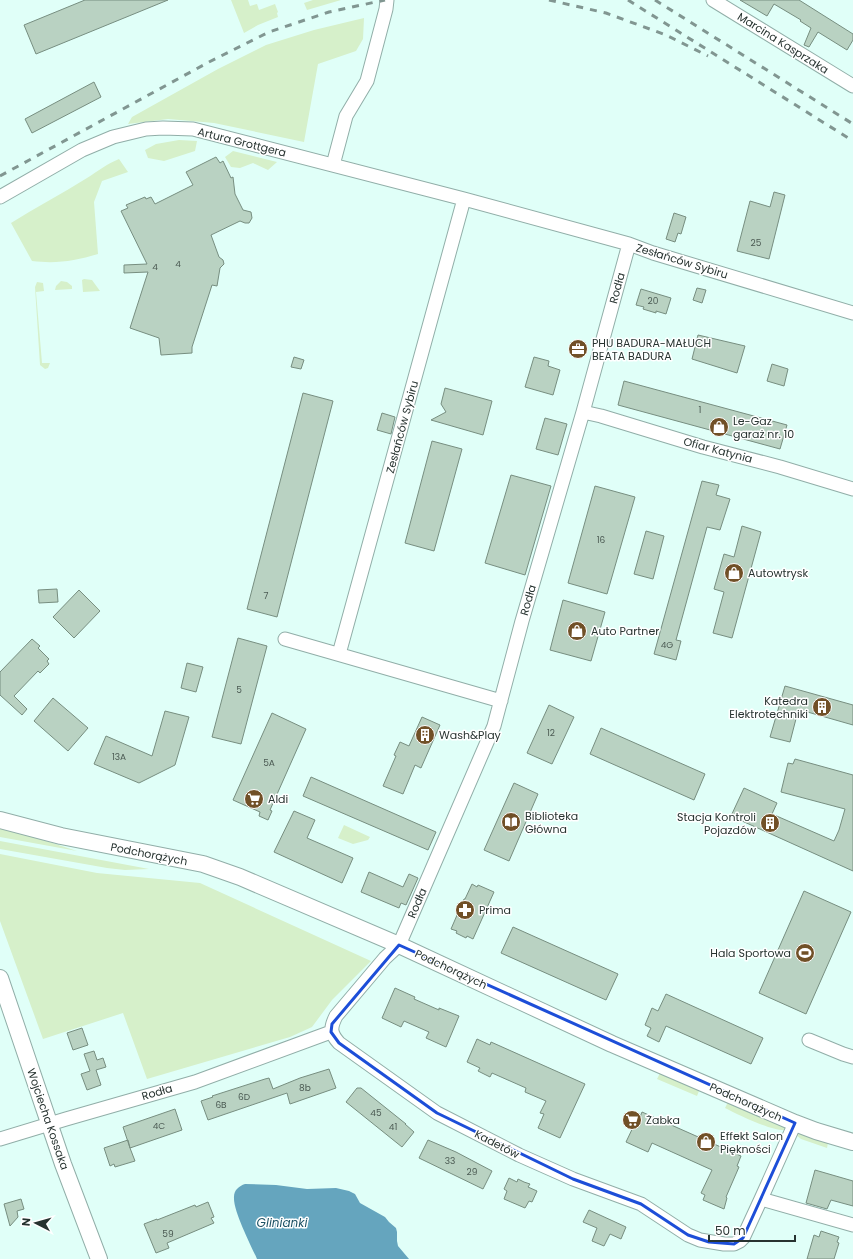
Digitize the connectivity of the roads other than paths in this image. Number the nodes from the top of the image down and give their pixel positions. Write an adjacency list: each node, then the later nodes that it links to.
1 (713, 0): 3 (street, Marcina Kasprzaka)
2 (386, 5): 4 (street)
3 (853, 86)
4 (333, 165): 5 (street, Artura Grottgera); 6 (street, Zesłańców Sybiru)
5 (0, 197)
6 (464, 199): 7 (street, Zesłańców Sybiru); 12 (street, Zesłańców Sybiru)
7 (629, 244): 8 (street, Zesłańców Sybiru); 9 (street, Rodła)
8 (853, 314)
9 (583, 412): 10 (street, Ofiar Katynia); 13 (street, Rodła)
10 (853, 489)
11 (285, 639): 12 (street)
12 (339, 654): 13 (street)
13 (501, 701): 17 (street, Rodła)
14 (0, 808): 16 (street, Podchorążych)
15 (0, 820): 16 (street, Podchorążych)
16 (38, 830): 17 (street, Podchorążych)
17 (399, 945): 19 (street); 23 (street, Podchorążych)
18 (0, 978): 22 (street, Wojciecha Kossaka)
19 (331, 1032): 22 (street, Rodła); 26 (street, Kadetów)
20 (809, 1040): 21 (street)
21 (853, 1057)
22 (50, 1123): 24 (street, Rodła); 28 (street, Wojciecha Kossaka)
23 (795, 1123): 25 (street, Podchorążych); 26 (street, Kadetów)
24 (0, 1139)
25 (853, 1142)
26 (761, 1199): 27 (street)
27 (853, 1225)
28 (99, 1259)

